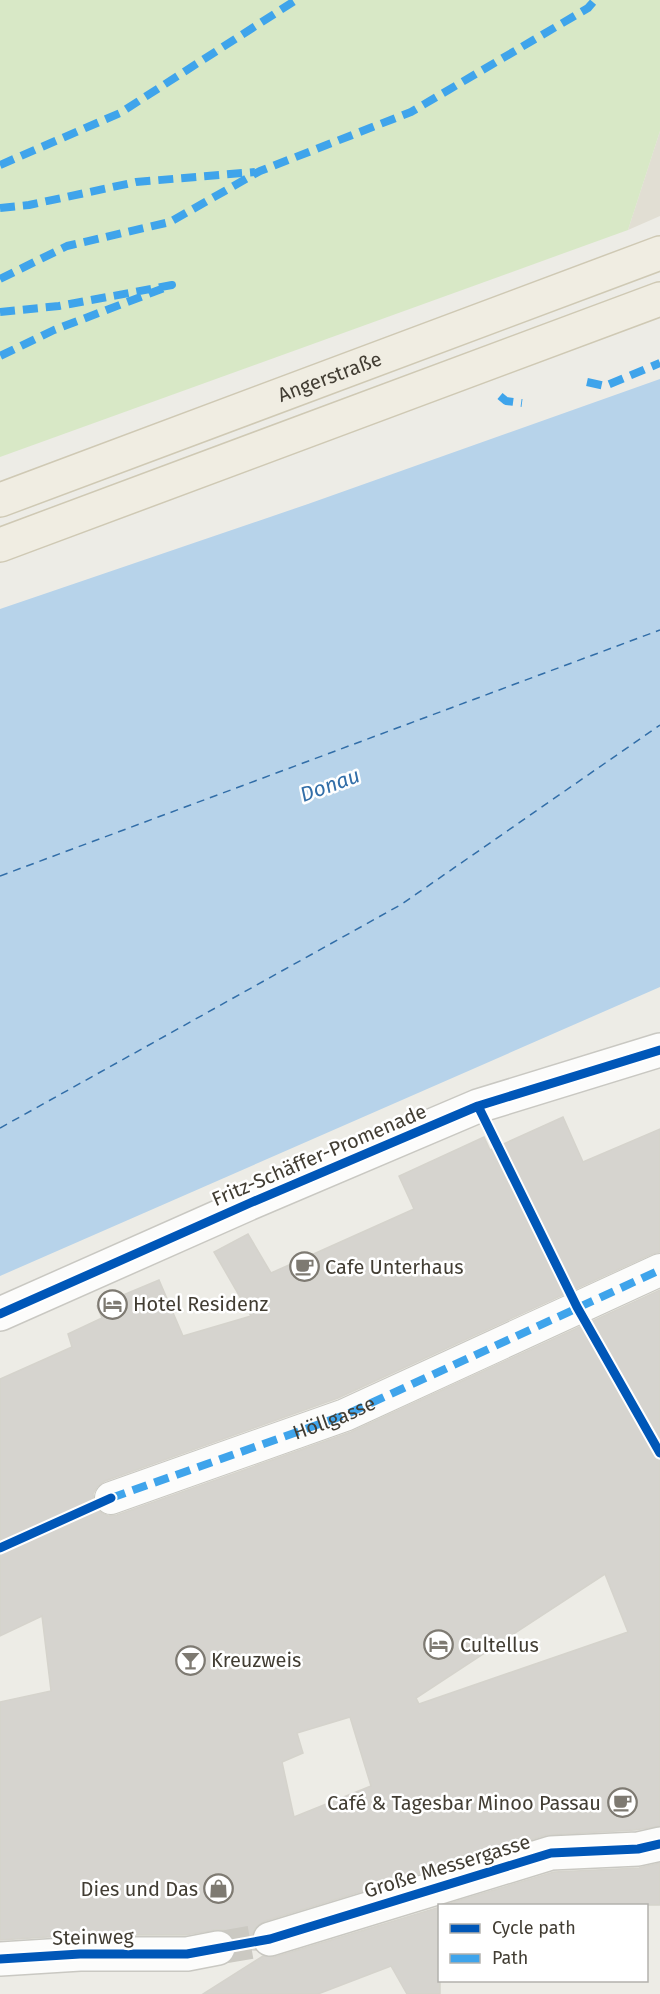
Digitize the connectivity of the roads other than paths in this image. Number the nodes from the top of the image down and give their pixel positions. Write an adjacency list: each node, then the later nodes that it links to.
1 (660, 253): 3 (main road, Angerstraße)
2 (660, 298): 4 (main road)
3 (0, 500)
4 (0, 545)
5 (660, 1050): 7 (street, Fritz-Schäffer-Promenade)
6 (660, 1270): 8 (street, Höllgasse)
7 (0, 1314)
8 (111, 1498)
9 (649, 1846): 10 (street, Große Messergasse)
10 (270, 1939)
11 (202, 1951): 12 (street, Steinweg)
12 (0, 1959)

